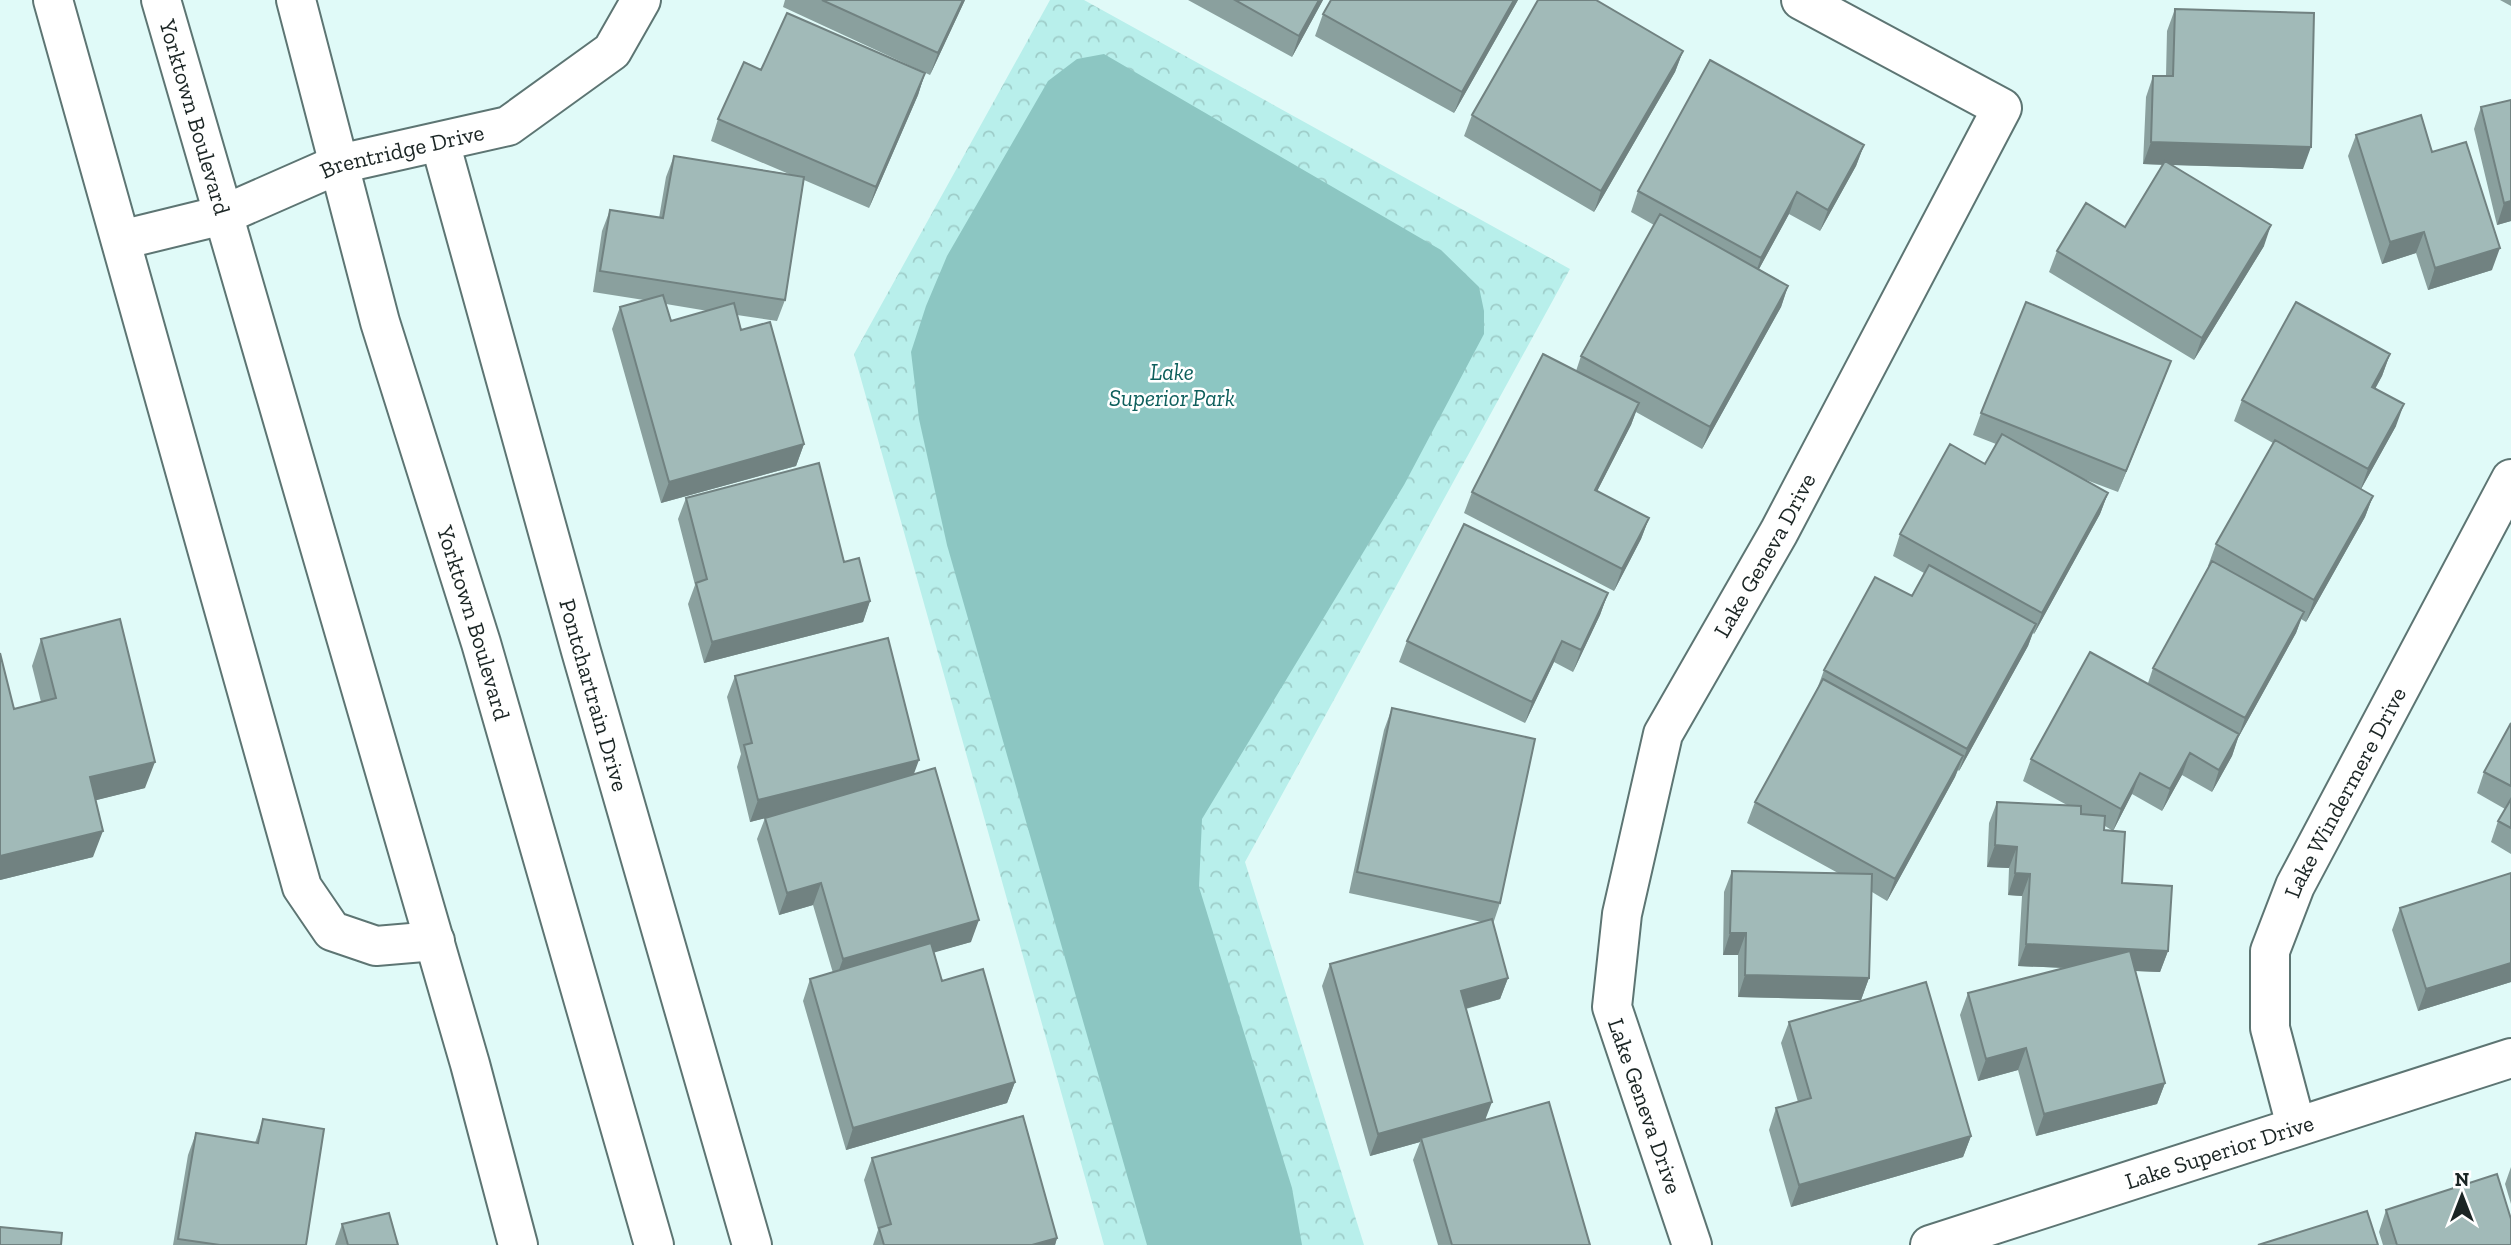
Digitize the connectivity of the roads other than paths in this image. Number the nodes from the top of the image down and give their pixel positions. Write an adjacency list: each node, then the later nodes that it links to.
1 (53, 0): 9 (street)
2 (161, 0): 8 (street, Yorktown Boulevard)
3 (296, 0): 7 (street, Yorktown Boulevard)
4 (641, 0): 6 (street, Brentridge Drive)
5 (1801, 0): 17 (street, Lake Geneva Drive)
6 (440, 142): 7 (street, Brentridge Drive); 16 (street, Pontchartrain Drive)
7 (339, 164): 8 (street, Brentridge Drive); 15 (street, Yorktown Boulevard)
8 (223, 215): 9 (street, Brentridge Drive); 11 (street, Yorktown Boulevard)
9 (121, 240): 11 (street)
10 (2511, 479): 13 (street, Lake Windermere Drive)
11 (435, 941): 14 (street, Yorktown Boulevard)
12 (2511, 1058): 13 (street, Lake Superior Drive)
13 (2296, 1126): 18 (street, Lake Superior Drive)
14 (518, 1245)
15 (654, 1245)
16 (752, 1245)
17 (1692, 1245)
18 (1930, 1245)

